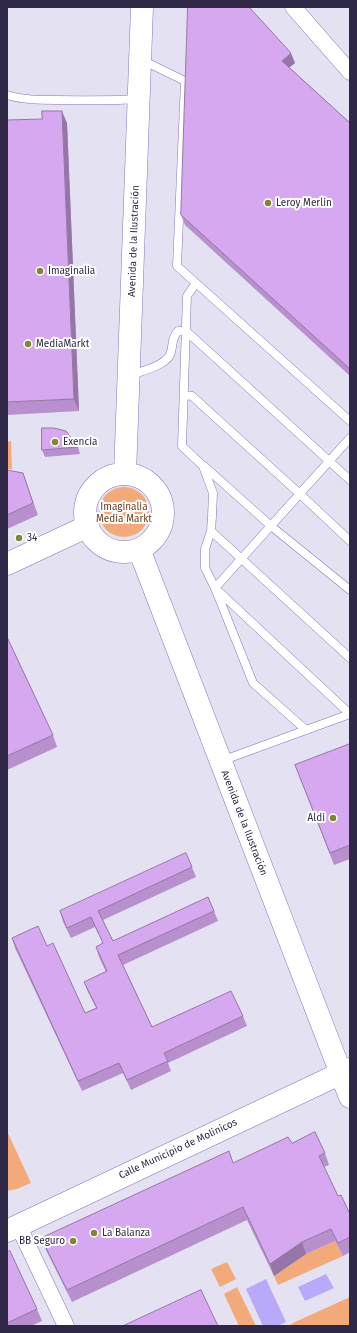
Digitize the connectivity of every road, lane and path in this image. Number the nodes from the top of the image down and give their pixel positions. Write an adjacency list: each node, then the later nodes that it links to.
1 (142, 7): 3 (street, Avenida de la Ilustración)
2 (292, 7): 4 (street)
3 (141, 60): 6 (street, Avenida de la Ilustración); 7 (lane)
4 (350, 72)
5 (7, 95): 6 (lane)
6 (139, 99): 9 (street, Avenida de la Ilustración)
7 (196, 283): 8 (lane); 11 (lane)
8 (186, 331): 9 (lane); 10 (lane); 13 (lane)
9 (128, 376): 15 (street, Avenida de la Ilustración)
10 (184, 395): 14 (lane); 17 (lane)
11 (350, 421)
12 (350, 438): 13 (lane)
13 (329, 462): 16 (lane); 17 (lane)
14 (204, 466): 19 (lane); 20 (lane)
15 (125, 474): 18 (street); 22 (street)
16 (350, 480)
17 (300, 494): 19 (lane); 21 (lane)
18 (88, 526): 22 (street); 24 (street)
19 (271, 526): 23 (lane); 26 (lane)
20 (211, 531): 23 (lane); 25 (lane)
21 (350, 541)
22 (139, 549): 29 (street, Avenida de la Ilustración)
23 (242, 558): 25 (lane); 27 (lane)
24 (7, 564)
25 (215, 588): 28 (lane); 28 (lane)
26 (350, 590)
27 (350, 658)
28 (306, 730): 29 (lane)
29 (221, 762): 30 (street, Avenida de la Ilustración)
30 (345, 1071): 31 (street, Avenida de la Ilustración); 32 (street, Calle Municipio de Molinicos)
31 (350, 1097)
32 (13, 1228): 33 (street)
33 (66, 1326)

